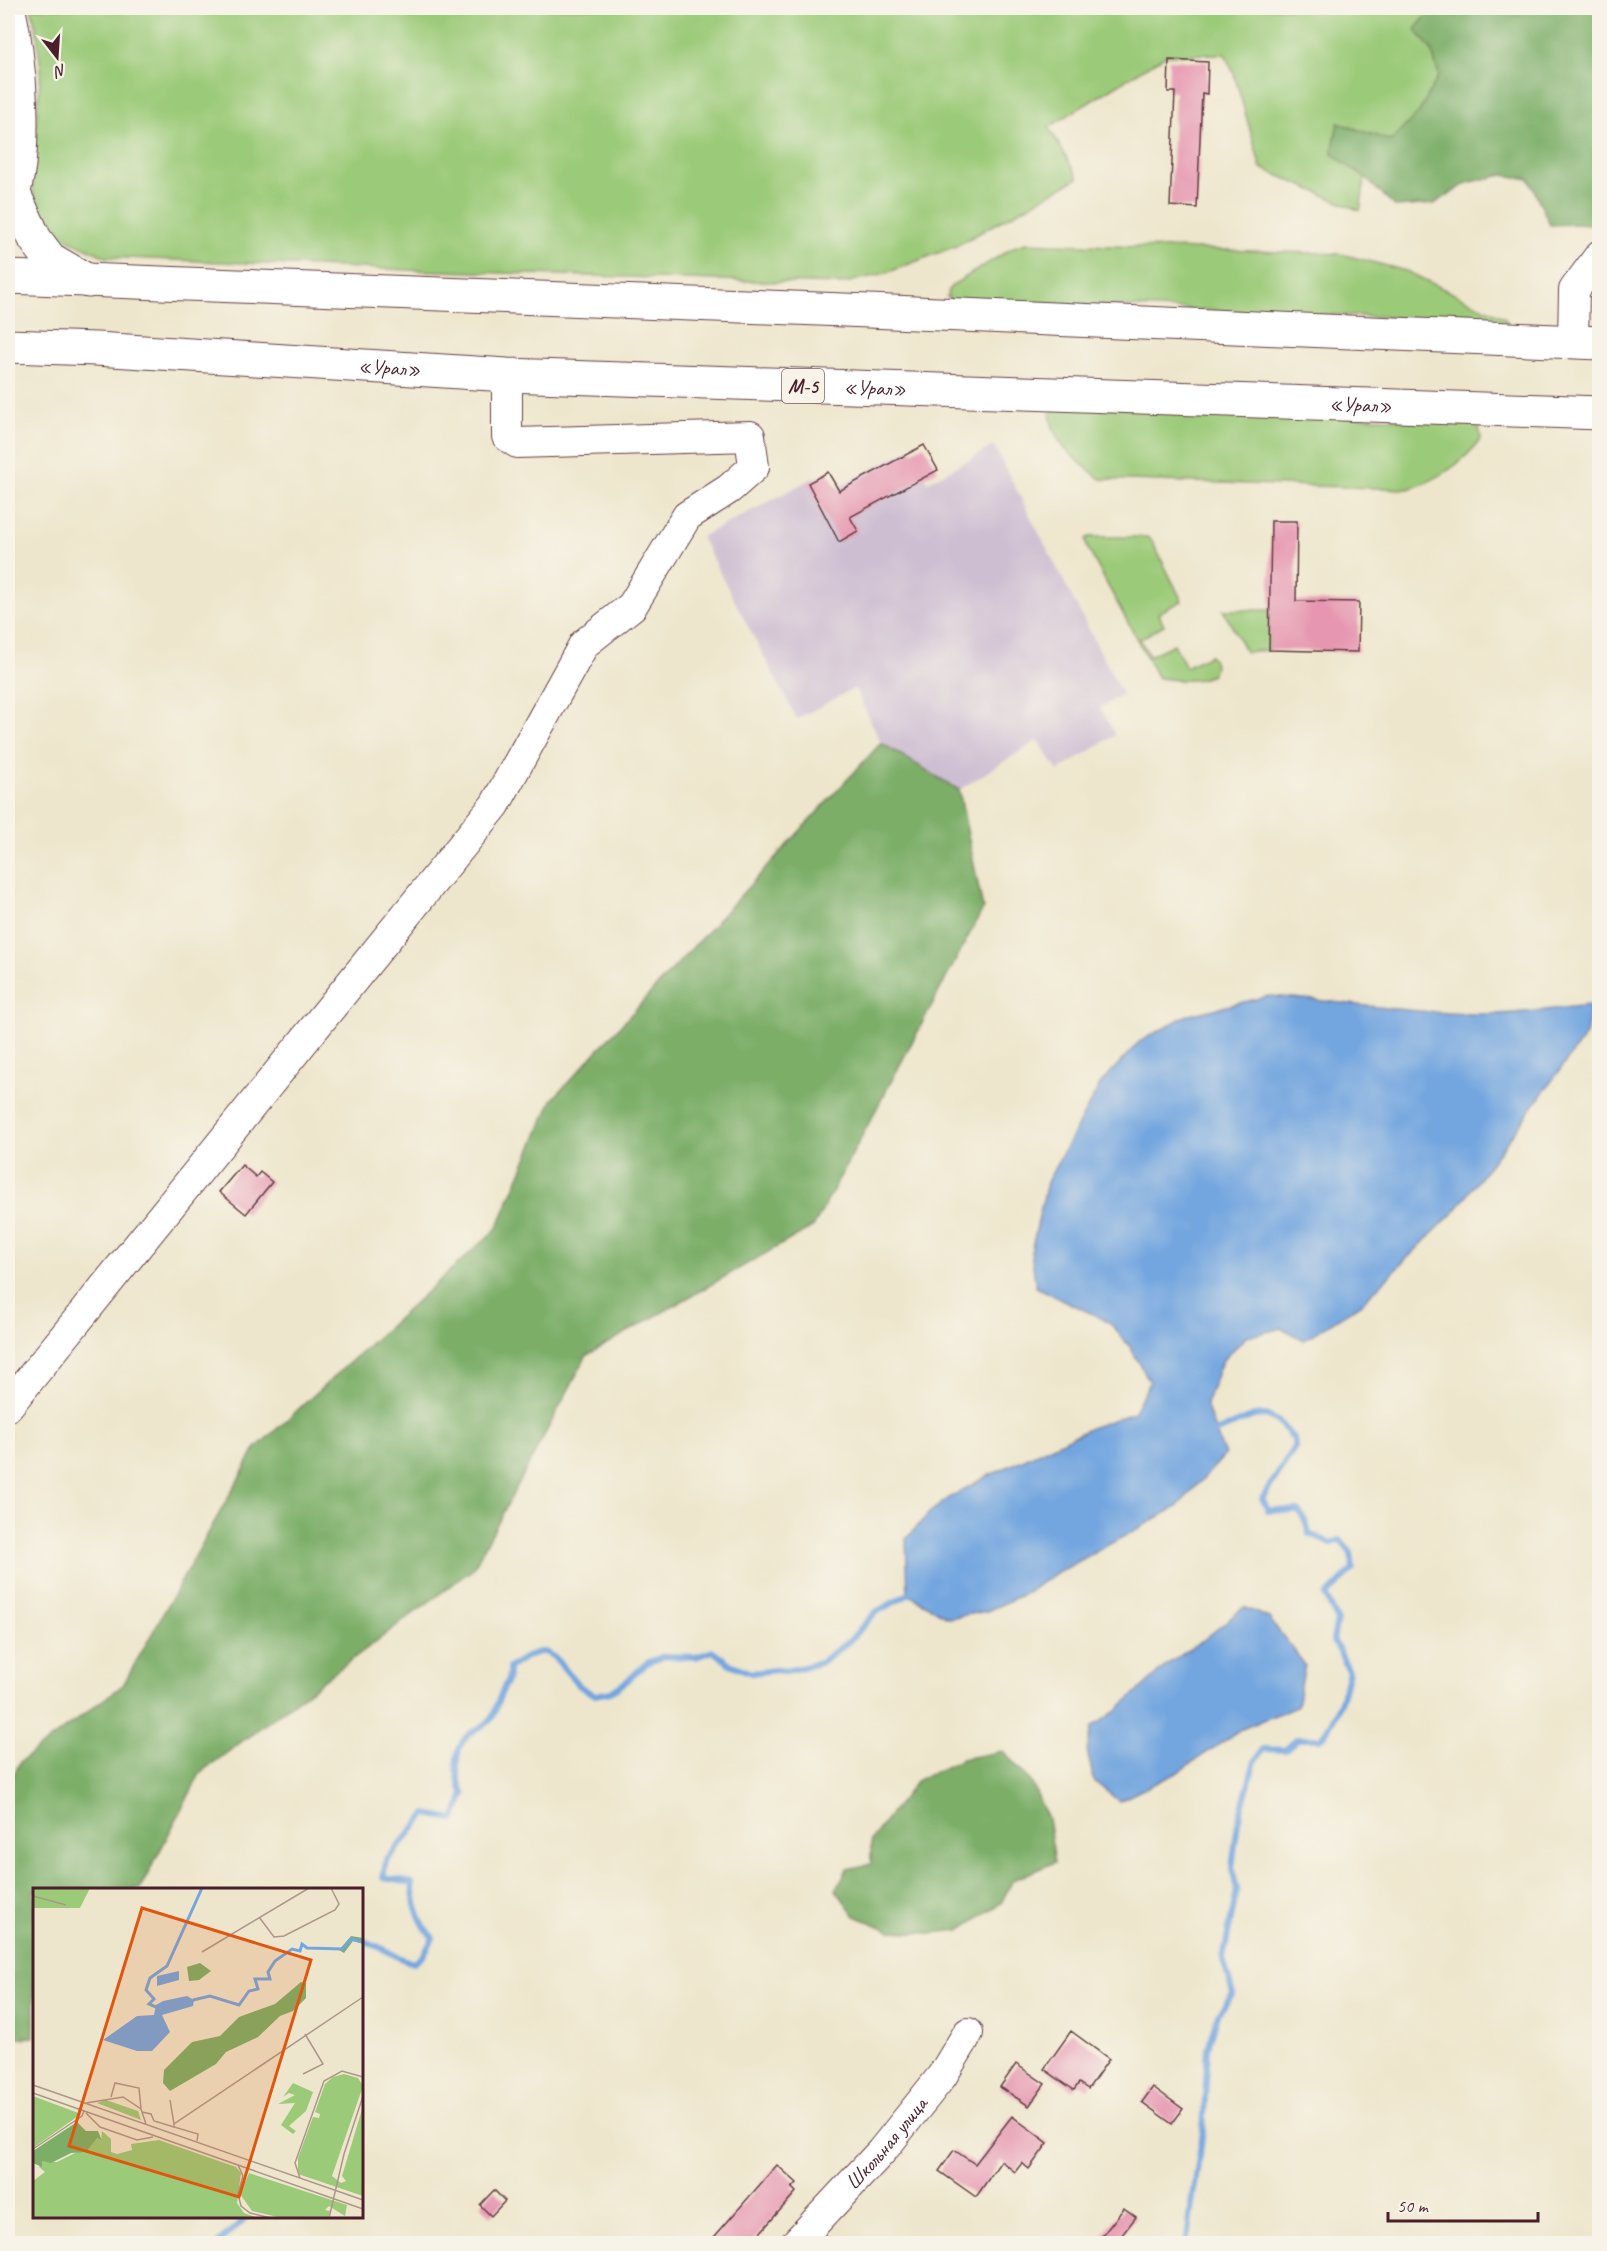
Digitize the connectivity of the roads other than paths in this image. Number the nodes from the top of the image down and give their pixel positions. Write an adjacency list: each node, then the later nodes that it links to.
1 (8, 8): 2 (main road)
2 (11, 200): 5 (main road)
3 (1599, 255): 6 (street)
4 (8, 278): 5 (main road)
5 (88, 281): 6 (main road)
6 (1586, 343)
7 (8, 345): 8 (main road, «Урал» / М-5)
8 (507, 375): 9 (main road, «Урал» / М-5); 10 (street)
9 (1599, 413)
10 (8, 1406)
11 (968, 2033): 12 (street, Школьная улица)
12 (795, 2244)

